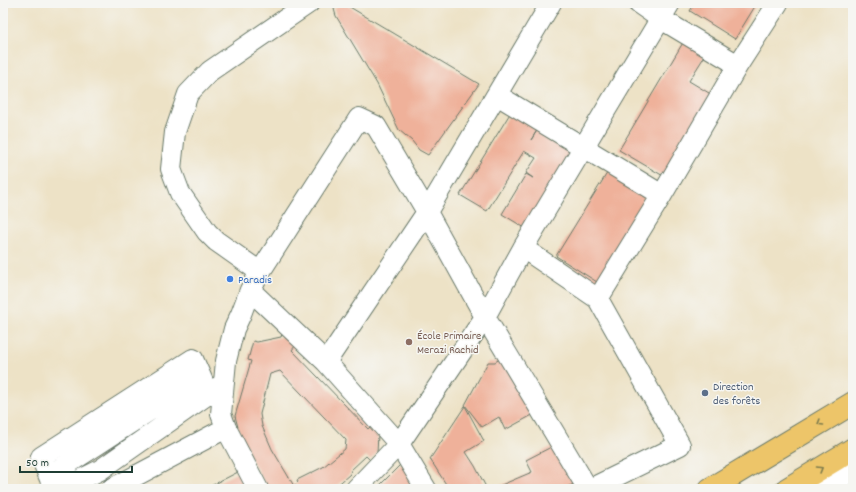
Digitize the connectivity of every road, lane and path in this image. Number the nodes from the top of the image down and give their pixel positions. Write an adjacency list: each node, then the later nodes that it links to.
1 (309, 3): 12 (street)
2 (551, 3): 7 (street)
3 (638, 3): 5 (street)
4 (778, 3): 6 (street)
5 (665, 11): 6 (street); 8 (street)
6 (738, 65): 9 (street)
7 (497, 95): 8 (street); 10 (street)
8 (584, 148): 9 (street); 11 (street)
9 (662, 195): 14 (street)
10 (427, 212): 12 (street); 15 (street); 16 (street)
11 (523, 248): 14 (street); 15 (street)
12 (260, 272): 13 (street)
13 (250, 290): 16 (street); 17 (street)
14 (598, 299): 28 (street)
15 (485, 317): 20 (street); 28 (street)
16 (326, 362): 20 (street)
17 (211, 385): 19 (street); 23 (street); 23 (street)
18 (853, 403): 29 (main road, one-way to 29)
19 (226, 428): 24 (street); 25 (street)
20 (399, 444): 26 (street); 27 (street)
21 (853, 448): 30 (main road, one-way to 21)
22 (853, 471): 31 (street)
23 (51, 485)
24 (111, 489)
25 (258, 489)
26 (356, 489)
27 (426, 489)
28 (589, 489)
29 (710, 489)
30 (787, 489)
31 (822, 489)

